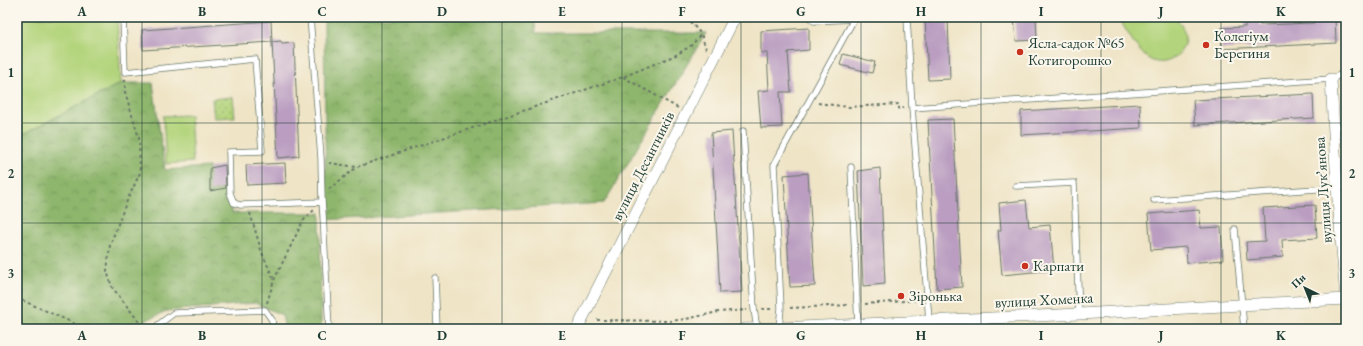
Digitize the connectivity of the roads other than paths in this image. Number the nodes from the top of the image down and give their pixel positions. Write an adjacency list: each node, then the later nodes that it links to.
1 (123, 17): 17 (lane)
2 (310, 17): 17 (lane)
3 (735, 17): 32 (street, вулиця Десантників)
4 (809, 17): 7 (lane)
5 (907, 17): 11 (lane)
6 (1345, 17): 8 (lane)
7 (854, 18): 27 (lane)
8 (1346, 53)
9 (1346, 65): 10 (lane)
10 (1331, 78): 11 (lane); 15 (street, вулиця Лукʼянова)
11 (912, 108): 23 (lane)
12 (743, 130): 34 (lane)
13 (851, 167): 24 (lane)
14 (1016, 186): 22 (lane)
15 (1341, 187): 16 (lane); 20 (street, вулиця Лукʼянова)
16 (1154, 200)
17 (322, 202): 30 (lane)
18 (1235, 229): 21 (lane)
19 (435, 278): 31 (lane)
20 (1346, 299): 21 (street, вулиця Хоменка)
21 (1242, 305): 22 (street, вулиця Хоменка); 35 (lane)
22 (1079, 314): 25 (street, вулиця Хоменка)
23 (929, 320): 24 (street, вулиця Хоменка); 25 (street, вулиця Хоменка)
24 (858, 324): 26 (street, вулиця Хоменка)
25 (944, 324)
26 (844, 327): 27 (street, вулиця Хоменка)
27 (779, 328): 34 (street, вулиця Хоменка)
28 (157, 329): 29 (lane)
29 (273, 329)
30 (328, 329)
31 (437, 329)
32 (577, 329)
33 (744, 329): 34 (street, вулиця Хоменка)
34 (757, 329)
35 (1244, 329)

